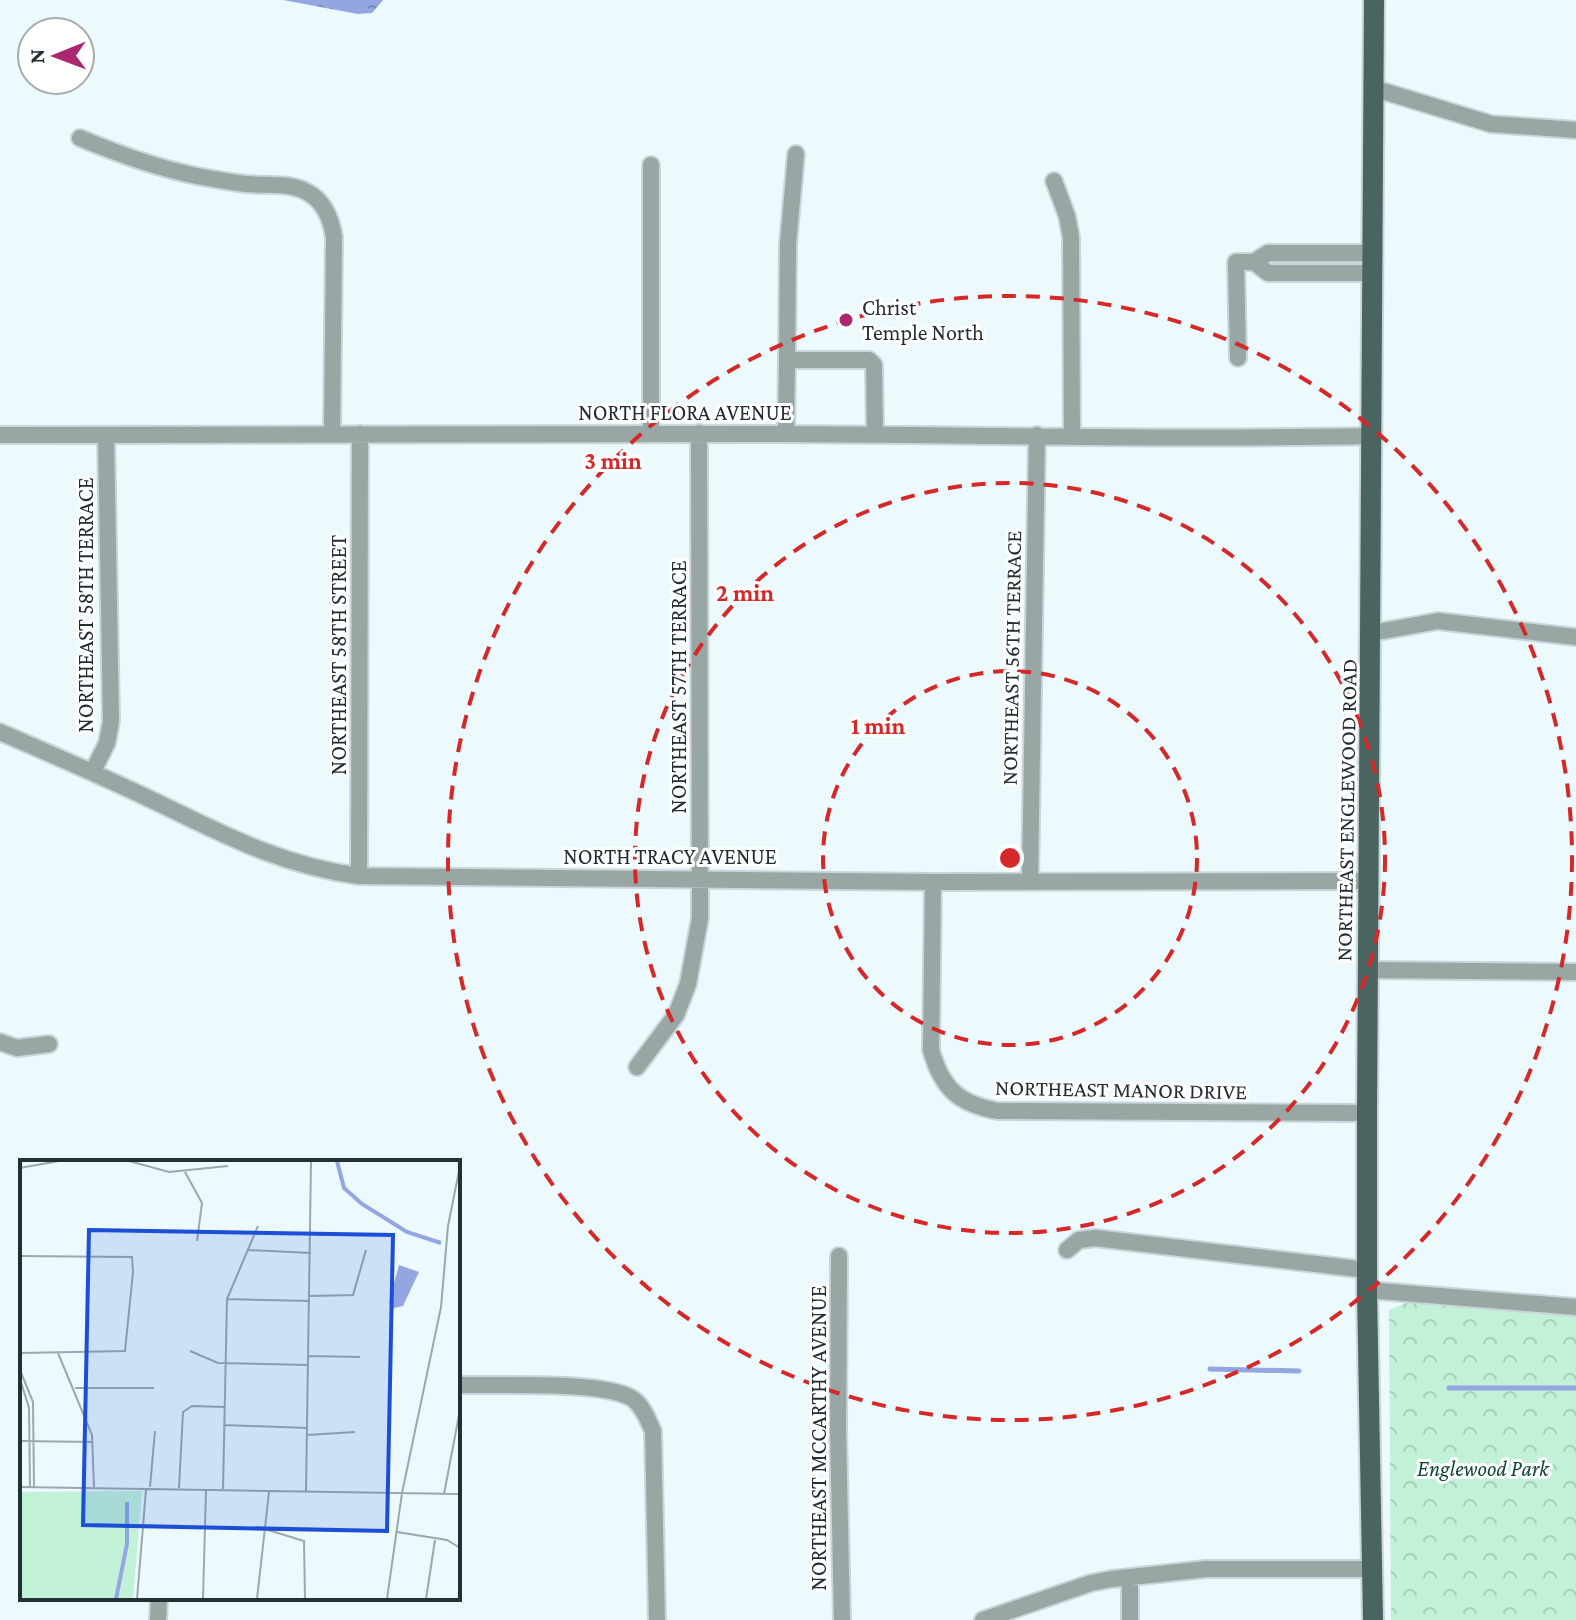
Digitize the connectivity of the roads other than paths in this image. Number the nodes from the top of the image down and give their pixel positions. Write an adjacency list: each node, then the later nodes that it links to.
1 (1374, 0): 2 (main road, NORTHEAST ENGLEWOOD ROAD)
2 (1373, 88): 3 (street); 8 (main road, NORTHEAST ENGLEWOOD ROAD)
3 (1576, 130)
4 (80, 138): 13 (street)
5 (796, 154): 10 (street)
6 (651, 165): 11 (street)
7 (1054, 181): 20 (street)
8 (1372, 263): 9 (street); 21 (main road, NORTHEAST ENGLEWOOD ROAD)
9 (1238, 358)
10 (787, 360): 15 (street); 16 (street)
11 (651, 433): 12 (street, NORTH FLORA AVENUE); 14 (street, NORTH FLORA AVENUE)
12 (699, 433): 15 (street, NORTH FLORA AVENUE); 27 (street, NORTHEAST 57TH TERRACE)
13 (332, 434): 14 (street, NORTH FLORA AVENUE); 18 (street, NORTH FLORA AVENUE)
14 (360, 434): 26 (street, NORTHEAST 58TH STREET)
15 (786, 434): 16 (street, NORTH FLORA AVENUE)
16 (875, 434): 19 (street, NORTH FLORA AVENUE)
17 (0, 435): 18 (street, NORTH FLORA AVENUE)
18 (106, 435): 25 (street, NORTHEAST 58TH TERRACE)
19 (1037, 435): 20 (street, NORTH FLORA AVENUE); 28 (street, NORTHEAST 56TH TERRACE)
20 (1072, 435): 21 (street, NORTH FLORA AVENUE)
21 (1371, 436): 22 (main road, NORTHEAST ENGLEWOOD ROAD)
22 (1372, 633): 23 (street); 29 (main road, NORTHEAST ENGLEWOOD ROAD)
23 (1576, 637)
24 (0, 732): 25 (street, NORTH TRACY AVENUE)
25 (93, 771): 26 (street, NORTH TRACY AVENUE)
26 (359, 876): 27 (street, NORTH TRACY AVENUE)
27 (701, 878): 30 (street, NORTH TRACY AVENUE); 35 (street, NORTHEAST 57TH TERRACE)
28 (1030, 881): 29 (street, NORTH TRACY AVENUE); 30 (street, NORTH TRACY AVENUE)
29 (1369, 881): 31 (main road, NORTHEAST ENGLEWOOD ROAD)
30 (933, 882): 36 (street, NORTHEAST MANOR DRIVE)
31 (1368, 970): 32 (street); 36 (main road, NORTHEAST ENGLEWOOD ROAD)
32 (1576, 972)
33 (0, 1042): 34 (street)
34 (49, 1044)
35 (637, 1067)
36 (1367, 1113): 39 (main road, NORTHEAST ENGLEWOOD ROAD)
37 (1067, 1250): 39 (street)
38 (839, 1256): 47 (street, NORTHEAST MCCARTHY AVENUE)
39 (1367, 1280): 40 (street); 42 (main road, NORTHEAST ENGLEWOOD ROAD)
40 (1576, 1307)
41 (460, 1385): 46 (street)
42 (1373, 1569): 43 (street); 50 (main road, NORTHEAST ENGLEWOOD ROAD)
43 (1130, 1579): 48 (street); 49 (street)
44 (159, 1600): 45 (street)
45 (158, 1620)
46 (657, 1620)
47 (842, 1620)
48 (983, 1620)
49 (1130, 1620)
50 (1373, 1620)

